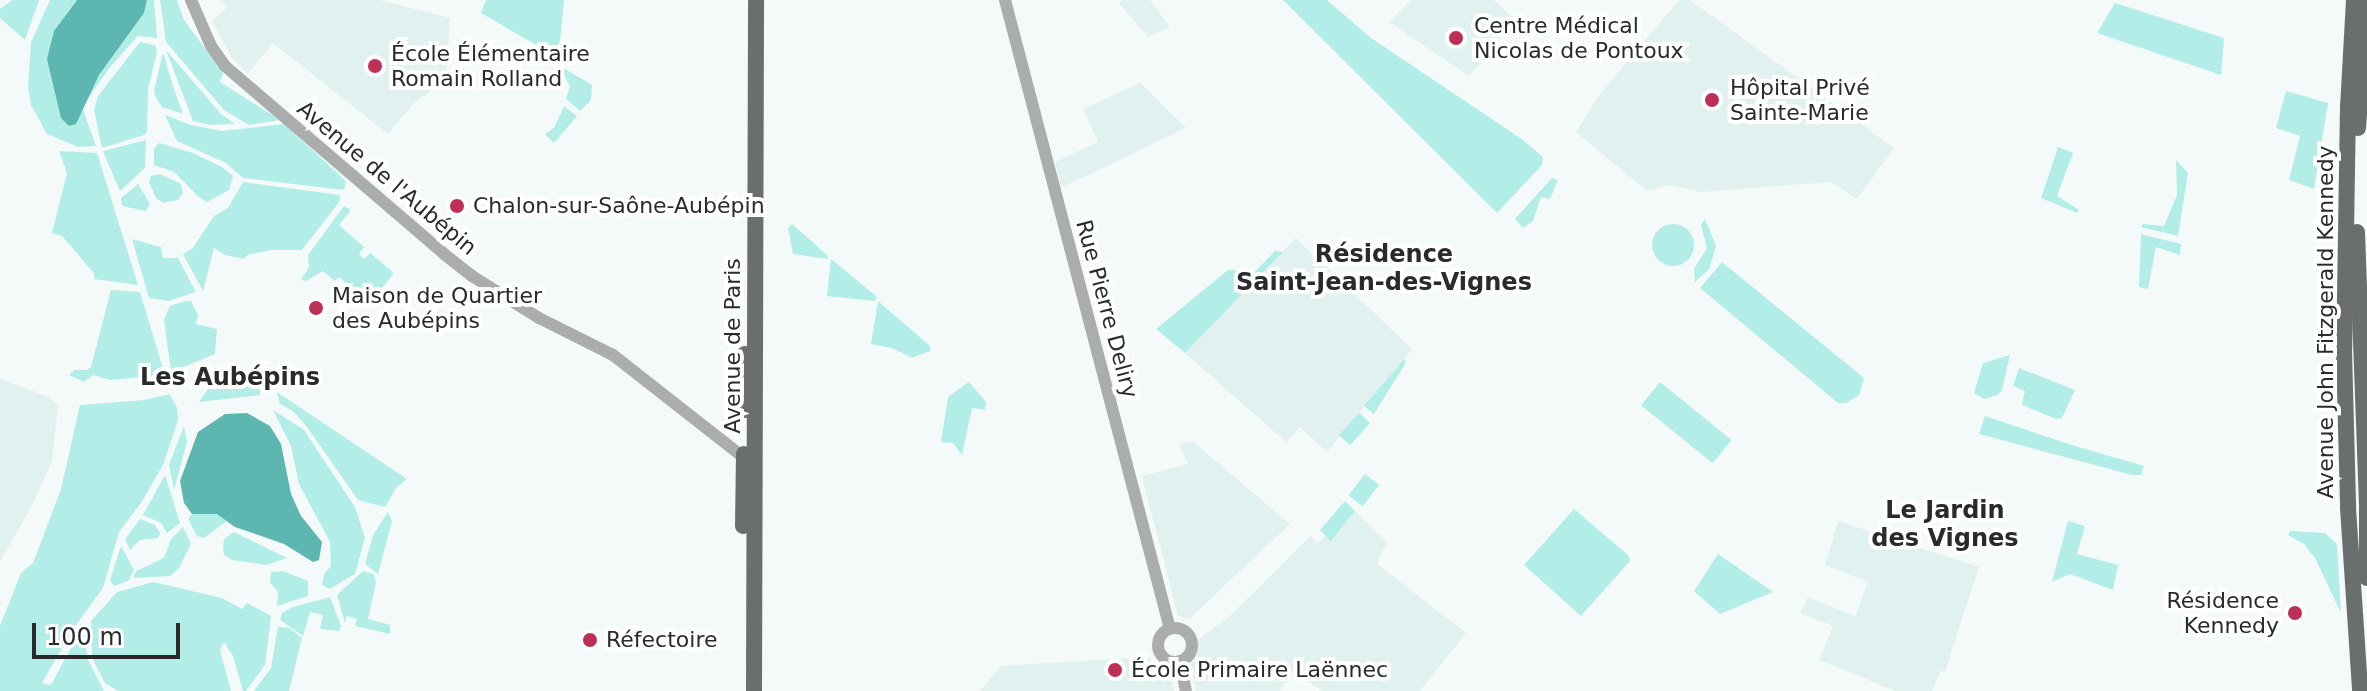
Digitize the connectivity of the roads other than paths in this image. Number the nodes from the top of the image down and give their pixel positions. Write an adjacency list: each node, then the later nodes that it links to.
1 (191, 0): 7 (street, Avenue de l'Aubépin)
2 (747, 0): 7 (main road, Avenue de Paris)
3 (756, 0): 13 (main road, Avenue de Paris)
4 (1005, 0): 10 (street, Rue Pierre Deliry)
5 (2354, 0): 15 (main road, Avenue John Fitzgerald Kennedy)
6 (2367, 0): 8 (main road, Avenue John Fitzgerald Kennedy)
7 (747, 460): 12 (main road, Avenue de Paris)
8 (2367, 508): 9 (main road, Avenue John Fitzgerald Kennedy)
9 (2367, 578)
10 (1170, 629): 11 (street); 11 (street)
11 (1180, 661): 14 (street)
12 (743, 691)
13 (754, 691)
14 (1186, 691)
15 (2360, 691)

